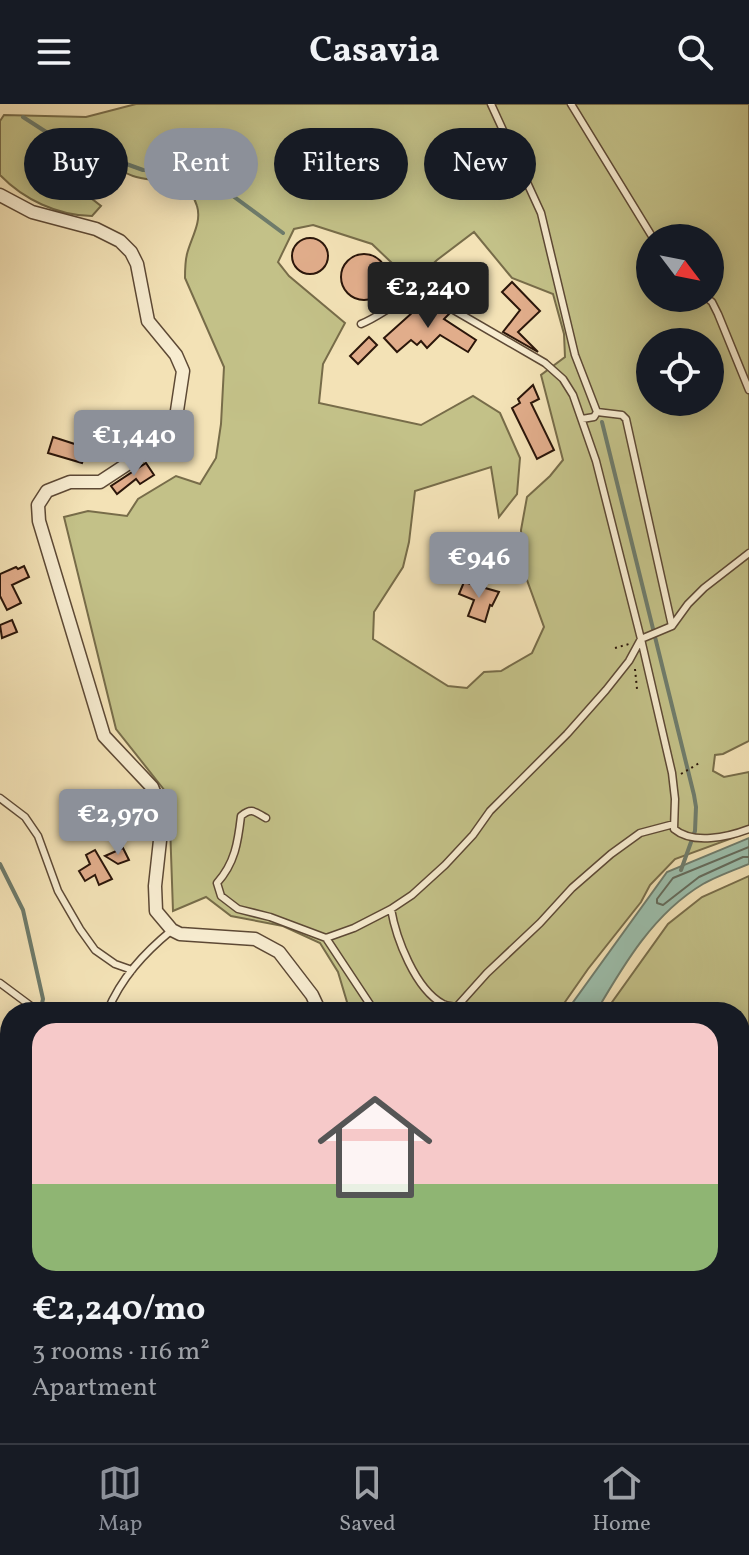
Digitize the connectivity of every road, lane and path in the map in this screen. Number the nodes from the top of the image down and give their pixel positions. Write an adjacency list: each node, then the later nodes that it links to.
1 (491, 104): 8 (lane)
2 (571, 104): 4 (lane)
3 (0, 195): 22 (street)
4 (644, 224)
5 (717, 312): 7 (lane)
6 (361, 324): 9 (lane)
7 (749, 390)
8 (597, 412): 9 (lane); 11 (lane)
9 (582, 419): 12 (lane)
10 (749, 553): 11 (lane)
11 (669, 627): 12 (lane)
12 (644, 638): 13 (lane); 19 (lane)
13 (633, 653): 14 (path); 21 (lane)
14 (637, 689)
15 (701, 762): 16 (path)
16 (680, 774)
17 (0, 798): 24 (lane)
18 (266, 818): 23 (lane)
19 (674, 824): 20 (lane); 31 (lane)
20 (749, 829)
21 (391, 909): 23 (lane); 30 (lane)
22 (172, 930): 24 (lane); 28 (street)
23 (326, 938): 29 (lane)
24 (132, 970): 27 (lane)
25 (0, 983): 26 (lane)
26 (26, 1002)
27 (111, 1002)
28 (315, 1002)
29 (368, 1002)
30 (441, 1002)
31 (462, 1002)

